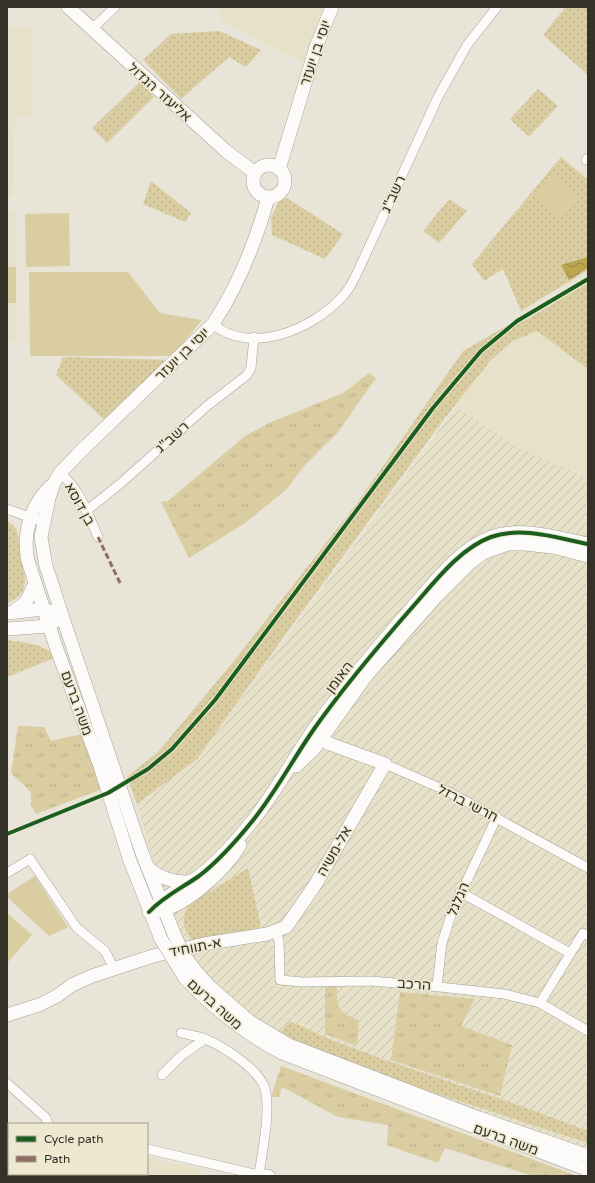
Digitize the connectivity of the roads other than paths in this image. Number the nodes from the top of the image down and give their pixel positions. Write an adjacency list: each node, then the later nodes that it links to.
1 (68, 7): 5 (street, אליעזר הגדול)
2 (115, 7): 5 (street)
3 (332, 7): 6 (street, יוסי בן יועזר)
4 (497, 7): 10 (street, רשב"ג)
5 (92, 29): 7 (street, אליעזר הגדול)
6 (279, 169): 7 (street); 8 (street)
7 (255, 173): 8 (street)
8 (268, 198): 9 (street, יוסי בן יועזר)
9 (213, 324): 10 (street, רשב"ג); 11 (street, יוסי בן יועזר)
10 (254, 337): 13 (street, רשב"ג)
11 (57, 478): 13 (street, בן דוסא); 14 (street, יוסי בן יועזר)
12 (7, 510): 14 (street)
13 (86, 511): 15 (street, בן דוסא)
14 (37, 520): 18 (street, יוסי בן יועזר); 21 (street, יוסי בן יועזר)
15 (98, 536)
16 (588, 544): 26 (street, האומן)
17 (588, 556): 26 (street, האומן)
18 (35, 583): 19 (street, יוסי בן יועזר); 20 (street)
19 (44, 609): 20 (street); 21 (street); 22 (street, משה ברעם)
20 (9, 612)
21 (62, 615): 22 (street); 27 (street, משה ברעם)
22 (49, 626): 24 (street); 25 (street, משה ברעם)
23 (7, 629): 24 (street)
24 (23, 630): 25 (street)
25 (56, 647): 27 (street, משה ברעם)
26 (320, 733): 28 (street, חרשי ברזל); 29 (street, האומן)
27 (106, 764): 31 (street, משה ברעם); 37 (street, משה ברעם)
28 (385, 764): 30 (street, חרשי ברזל); 38 (street, אל-משיה)
29 (255, 817): 34 (street, האומן); 36 (street, האומן)
30 (497, 817): 32 (street, חרשי ברזל); 35 (street, הגלגל)
31 (148, 868): 34 (street); 36 (street, משה ברעם)
32 (588, 868)
33 (7, 873): 41 (street)
34 (191, 882): 36 (street, האומן)
35 (460, 892): 40 (street); 43 (street, הגלגל)
36 (162, 906): 37 (street, האומן); 42 (street, משה ברעם, bridge)
37 (149, 912): 42 (street, משה ברעם, bridge)
38 (276, 931): 41 (street, א-תווחיד); 43 (street, הרכב)
39 (586, 931): 40 (street)
40 (570, 953): 44 (street)
41 (114, 968): 45 (street, א-תווחיד)
42 (190, 973): 53 (street, משה ברעם); 54 (street, משה ברעם)
43 (437, 986): 44 (street, הרכב)
44 (540, 1003): 46 (street, הרכב)
45 (7, 1015)
46 (588, 1031)
47 (181, 1033): 48 (street)
48 (205, 1039): 49 (street); 55 (street)
49 (162, 1075)
50 (7, 1083): 51 (street)
51 (48, 1123)
52 (148, 1149): 55 (street)
53 (588, 1156)
54 (588, 1170)
55 (262, 1176)

